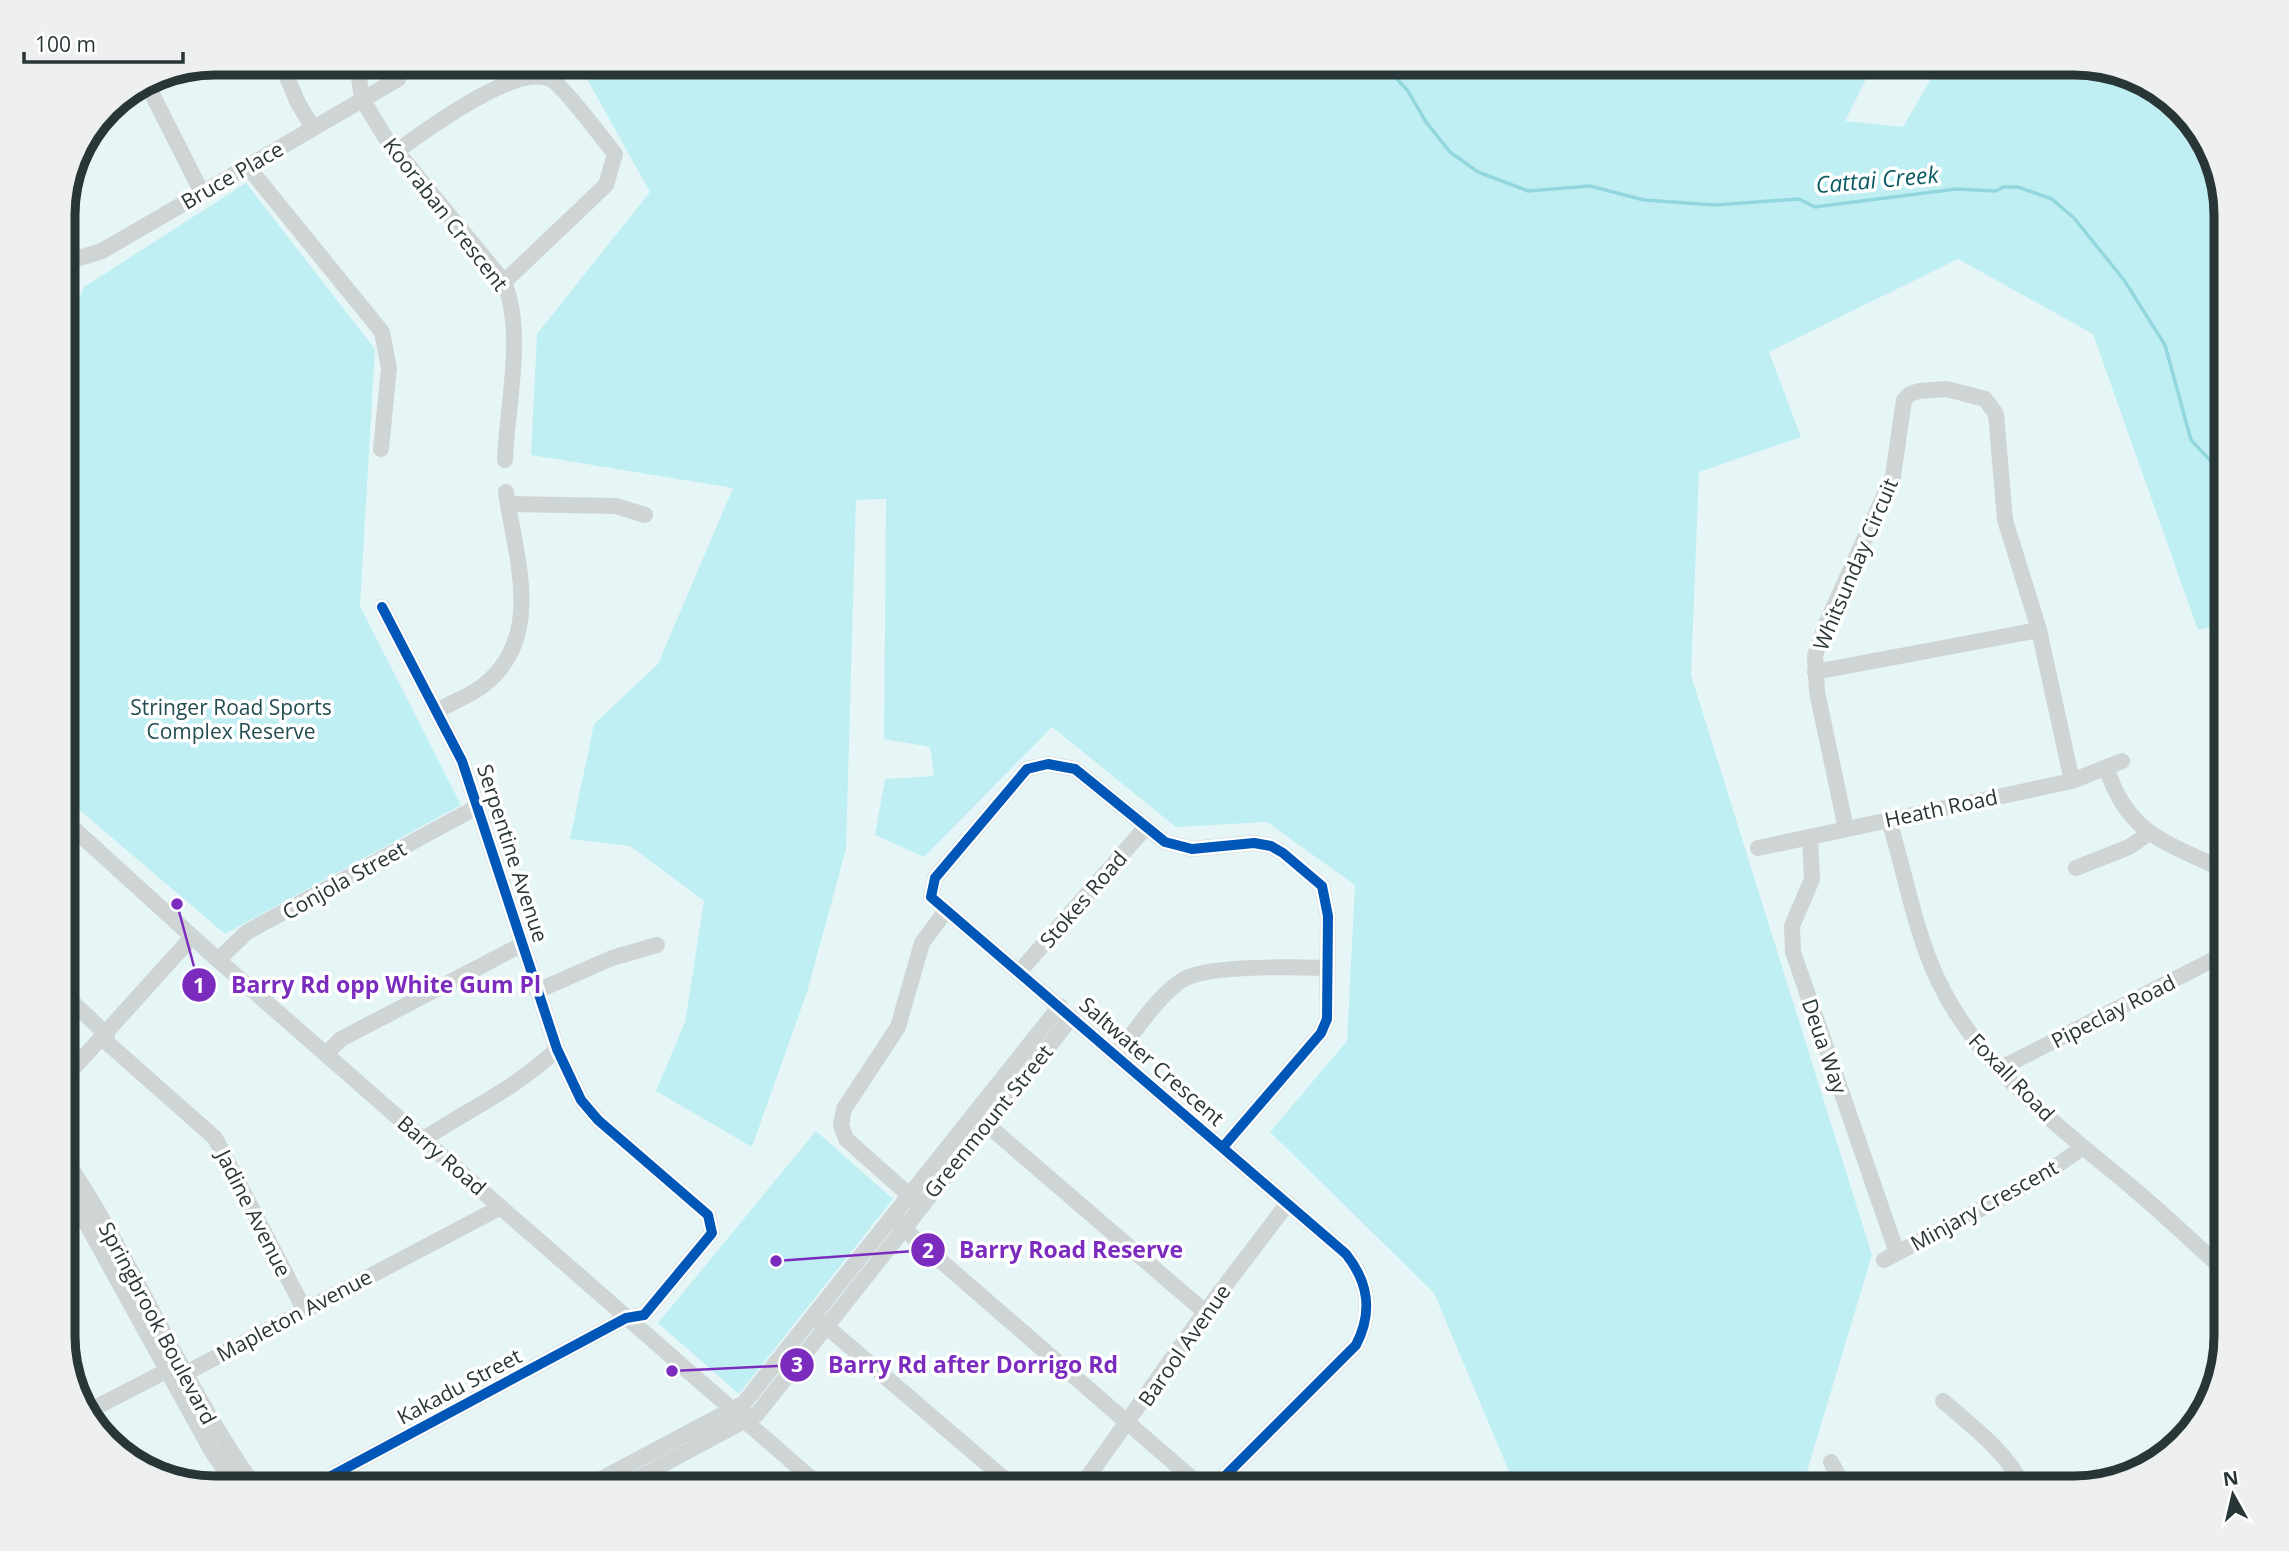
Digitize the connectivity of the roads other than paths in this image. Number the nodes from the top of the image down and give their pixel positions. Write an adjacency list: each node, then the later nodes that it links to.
1 (286, 75): 6 (street)
2 (359, 75): 5 (street)
3 (398, 79): 5 (street, Bruce Place)
4 (151, 91): 9 (street)
5 (362, 99): 6 (street, Bruce Place); 7 (street, Kooraban Crescent)
6 (313, 128): 8 (street, Bruce Place)
7 (397, 151): 11 (street, Kooraban Crescent); 11 (street)
8 (248, 167): 9 (street, Bruce Place); 12 (street)
9 (202, 193): 10 (street, Bruce Place)
10 (76, 259)
11 (504, 282): 13 (street, Kooraban Crescent)
12 (382, 449)
13 (505, 460)
14 (645, 515): 18 (street)
15 (382, 607): 18 (street, Serpentine Avenue)
16 (2039, 630): 17 (street); 17 (street, Whitsunday Circuit); 19 (street, Whitsunday Circuit)
17 (1815, 672): 23 (street, Whitsunday Circuit)
18 (438, 710): 20 (street, Serpentine Avenue)
19 (2072, 781): 21 (street, Heath Road); 25 (street, Heath Road)
20 (477, 807): 32 (street, Serpentine Avenue); 35 (street, Conjola Street)
21 (1889, 820): 23 (street, Heath Road); 46 (street, Foxall Road)
22 (1146, 827): 30 (street, Saltwater Crescent); 36 (street); 37 (street, Stokes Road)
23 (1846, 829): 26 (street, Heath Road)
24 (76, 832): 31 (street, Barry Road)
25 (2148, 834): 28 (street); 29 (street)
26 (1810, 837): 27 (street, Heath Road); 57 (street, Deua Way)
27 (1758, 848)
28 (2214, 865)
29 (2076, 867)
30 (946, 912): 37 (street, Saltwater Crescent); 52 (street)
31 (192, 937): 35 (street, Barry Road); 41 (street)
32 (523, 944): 38 (street, Serpentine Avenue); 43 (street)
33 (657, 945): 38 (street)
34 (2214, 959): 46 (street, Pipeclay Road)
35 (218, 960): 43 (street, Barry Road)
36 (1327, 968): 44 (street); 49 (street)
37 (1020, 971): 40 (street, Saltwater Crescent)
38 (537, 991): 42 (street, Serpentine Avenue)
39 (76, 1007): 41 (street, Jadine Avenue)
40 (1066, 1011): 44 (street, Saltwater Crescent); 47 (street, Greenmount Street)
41 (105, 1037): 45 (street); 59 (street, Jadine Avenue)
42 (557, 1049): 48 (street); 61 (street, Serpentine Avenue)
43 (327, 1053): 48 (street, Barry Road)
44 (1116, 1055): 49 (street, Saltwater Crescent)
45 (76, 1067)
46 (1999, 1069): 50 (street, Foxall Road)
47 (979, 1118): 52 (street, Greenmount Street); 60 (street)
48 (424, 1139): 55 (street, Barry Road)
49 (1223, 1147): 53 (street, Saltwater Crescent)
50 (2082, 1148): 57 (street, Minjary Crescent); 58 (street, Foxall Road)
51 (76, 1176): 64 (street, Springbrook Boulevard)
52 (916, 1200): 56 (street, Greenmount Street)
53 (1288, 1203): 60 (street, Barool Avenue); 78 (street, Saltwater Crescent)
54 (76, 1205): 63 (street, Springbrook Boulevard)
55 (501, 1207): 59 (street, Mapleton Avenue); 61 (street, Barry Road)
56 (898, 1224): 62 (street, Greenmount Street); 68 (street)
57 (1891, 1256)
58 (2214, 1261)
59 (304, 1309): 64 (street, Mapleton Avenue)
60 (1206, 1312): 68 (street, Barool Avenue)
61 (626, 1318): 67 (street, Barry Road); 72 (street, Kakadu Street)
62 (821, 1322): 67 (street, Greenmount Street); 75 (street)
63 (167, 1370): 64 (street); 66 (street); 70 (street, Springbrook Boulevard)
64 (186, 1373): 71 (street, Springbrook Boulevard)
65 (1943, 1401): 80 (street)
66 (95, 1408)
67 (739, 1414): 73 (street, Greenmount Street); 74 (street, Barry Road)
68 (1128, 1423): 76 (street, Barool Avenue); 77 (street)
69 (1831, 1461): 79 (street)
70 (229, 1476)
71 (247, 1476)
72 (331, 1476)
73 (634, 1476)
74 (809, 1476)
75 (1001, 1476)
76 (1089, 1476)
77 (1189, 1476)
78 (1225, 1476)
79 (1839, 1476)
80 (2018, 1476)

